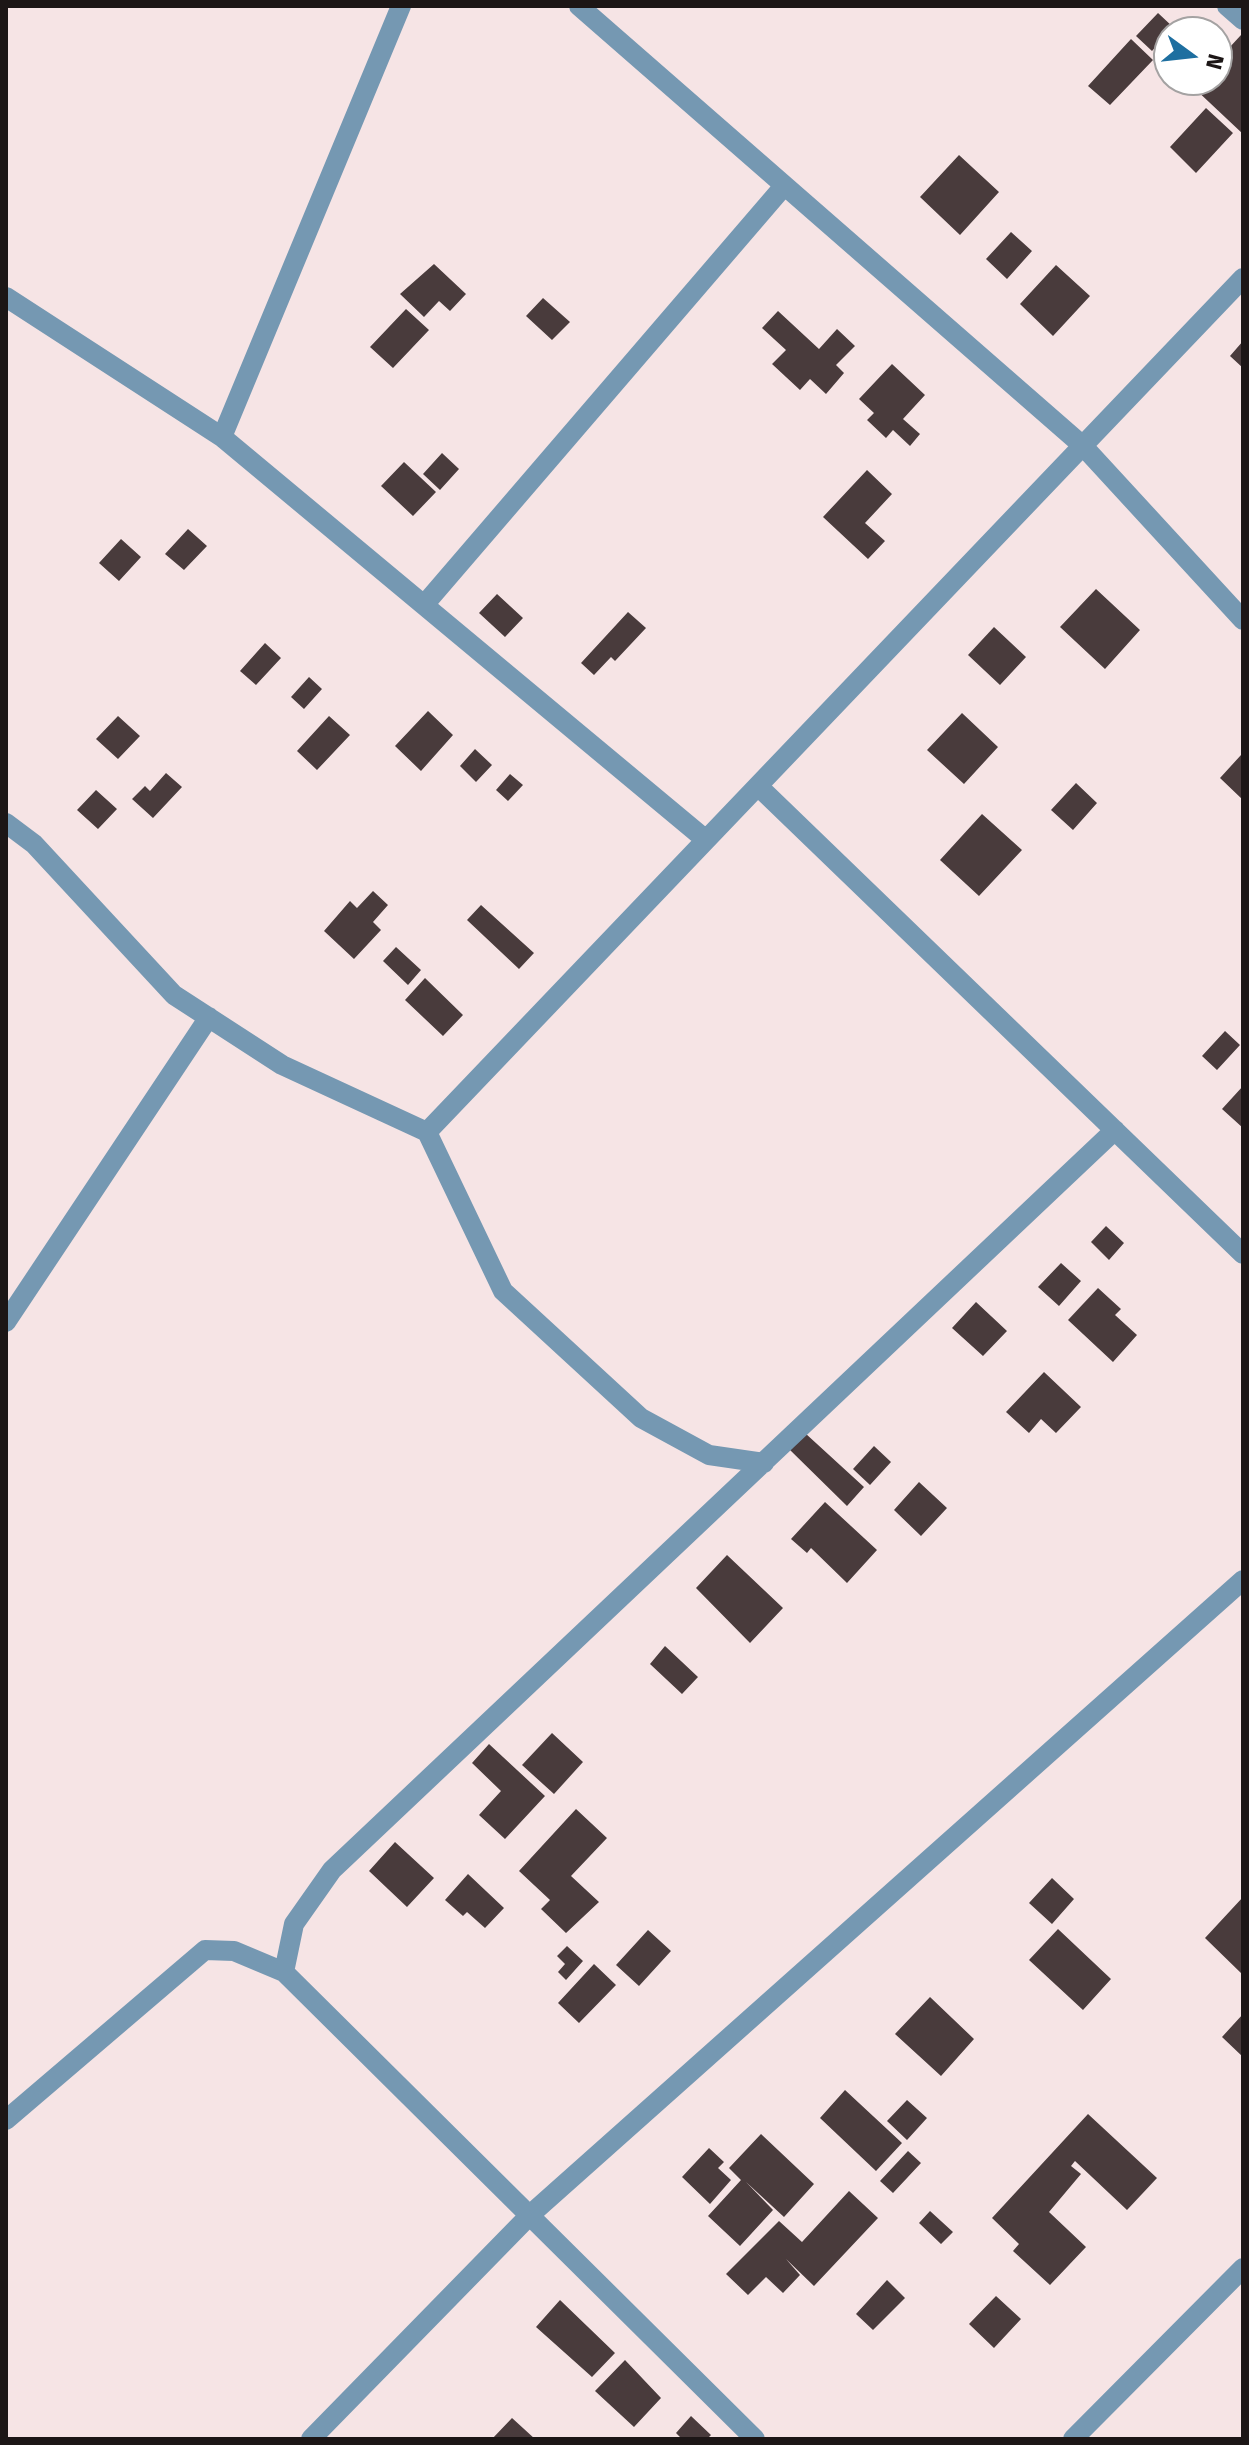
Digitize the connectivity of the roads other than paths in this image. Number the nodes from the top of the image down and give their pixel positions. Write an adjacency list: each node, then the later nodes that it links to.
1 (401, 6): 8 (street)
2 (579, 6): 5 (street)
3 (1227, 6): 4 (street)
4 (1243, 20)
5 (784, 186): 9 (street); 10 (street)
6 (1243, 278): 9 (street)
7 (6, 297): 8 (street)
8 (222, 437): 10 (street)
9 (1083, 446): 11 (street); 12 (street)
10 (424, 605): 14 (street)
11 (1243, 620)
12 (758, 786): 14 (street); 16 (street)
13 (6, 823): 15 (street)
14 (706, 840): 17 (street)
15 (209, 1017): 17 (street); 19 (street)
16 (1115, 1130): 18 (street); 20 (street)
17 (427, 1132): 20 (street)
18 (1243, 1254)
19 (6, 1322)
20 (764, 1463): 22 (street)
21 (1243, 1580): 24 (street)
22 (284, 1972): 23 (street); 24 (street)
23 (6, 2120)
24 (531, 2214): 26 (street); 27 (street)
25 (1243, 2268): 28 (street)
26 (311, 2439)
27 (755, 2439)
28 (1073, 2439)

